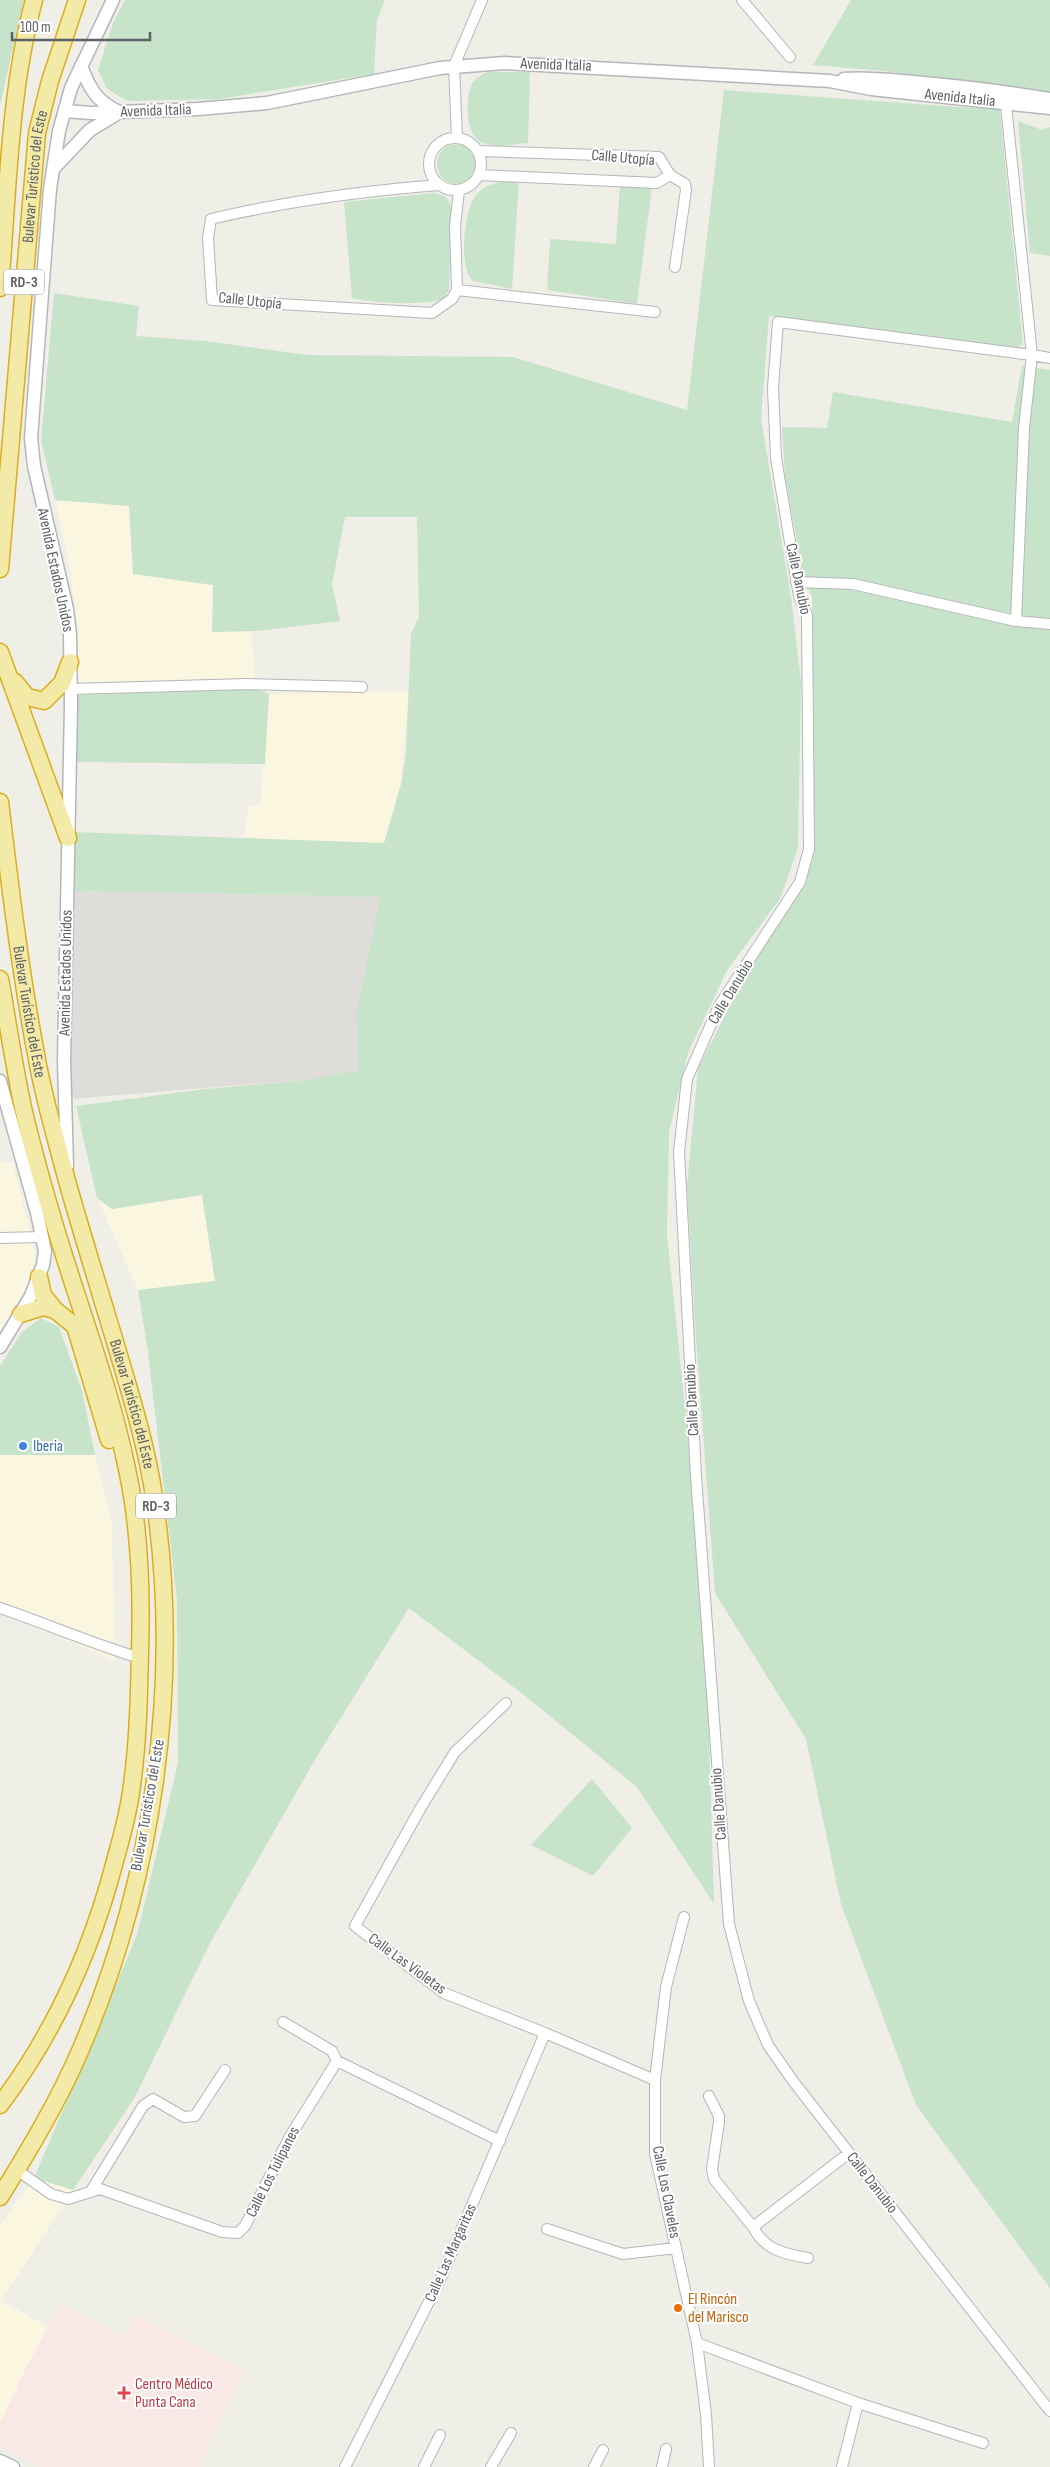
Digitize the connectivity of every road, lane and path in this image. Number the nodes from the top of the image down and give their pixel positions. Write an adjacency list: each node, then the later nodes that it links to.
1 (34, 0): 22 (highway, Bulevar Turístico del Este / RD-3)
2 (77, 0): 27 (highway, Bulevar Turístico del Este / RD-3)
3 (113, 0): 7 (street, Avenida Estados Unidos)
4 (482, 0): 8 (street)
5 (742, 0): 6 (street)
6 (790, 57)
7 (81, 66): 12 (street, Avenida Estados Unidos); 13 (street)
8 (454, 66): 9 (street, Avenida Italia); 13 (street, Avenida Italia); 14 (street)
9 (1005, 97): 10 (street); 11 (street, Avenida Italia); 25 (street)
10 (1050, 99)
11 (1050, 108)
12 (65, 112): 13 (street, Avenida Italia); 16 (street, Avenida Estados Unidos)
13 (119, 112): 16 (street)
14 (457, 138): 15 (street); 19 (street)
15 (478, 151): 17 (street, Calle Utopía); 18 (street)
16 (54, 168): 32 (street, Avenida Estados Unidos)
17 (670, 174): 18 (street, Calle Utopía); 21 (street, Calle Utopía)
18 (479, 175): 20 (street)
19 (439, 185): 20 (street); 23 (street, Calle Utopía)
20 (459, 190): 23 (street)
21 (675, 266)
22 (0, 288)
23 (457, 290): 24 (street)
24 (655, 312)
25 (1032, 355): 26 (street); 28 (street, Calle Danubio); 29 (street)
26 (1050, 358)
27 (0, 569)
28 (796, 582): 29 (street); 60 (street, Calle Danubio)
29 (1016, 621): 30 (street)
30 (1050, 624)
31 (0, 652): 33 (highway)
32 (70, 662): 33 (highway); 35 (street, Avenida Estados Unidos)
33 (8, 673): 37 (highway)
34 (362, 687): 35 (street)
35 (70, 689): 37 (street, Avenida Estados Unidos)
36 (0, 802): 40 (highway, Bulevar Turístico del Este / RD-3)
37 (68, 838): 40 (street, Avenida Estados Unidos)
38 (0, 979): 47 (highway, Bulevar Turístico del Este / RD-3)
39 (0, 1081): 41 (street)
40 (68, 1182): 61 (highway, Bulevar Turístico del Este / RD-3)
41 (42, 1237): 42 (street); 43 (street)
42 (0, 1238)
43 (39, 1277): 44 (highway); 45 (street)
44 (55, 1310): 45 (highway); 47 (highway)
45 (21, 1314): 46 (street)
46 (0, 1348)
47 (141, 1601): 49 (highway, Bulevar Turístico del Este / RD-3)
48 (0, 1608): 49 (street)
49 (140, 1658): 58 (highway, Bulevar Turístico del Este / RD-3)
50 (506, 1704): 53 (street, Calle Las Violetas)
51 (684, 1916): 56 (street, Calle Los Claveles)
52 (283, 2022): 54 (street)
53 (545, 2033): 56 (street, Calle Las Violetas); 59 (street, Calle Las Margaritas)
54 (337, 2061): 59 (street); 62 (street, Calle Los Tulipanes)
55 (225, 2070): 62 (street)
56 (655, 2080): 66 (street, Calle Los Claveles)
57 (708, 2096): 64 (street)
58 (0, 2105)
59 (500, 2141): 78 (street, Calle Las Margaritas)
60 (849, 2153): 64 (street); 70 (street, Calle Danubio)
61 (17, 2170): 62 (street, Calle Los Tulipanes); 63 (highway, Bulevar Turístico del Este / RD-3)
62 (90, 2191)
63 (0, 2198)
64 (753, 2227): 67 (street)
65 (547, 2229): 66 (street)
66 (676, 2248): 68 (street, Calle Los Claveles)
67 (808, 2258)
68 (697, 2343): 69 (street); 83 (street, Calle Los Claveles)
69 (858, 2403): 73 (street); 84 (street)
70 (1050, 2411)
71 (511, 2433): 80 (street)
72 (440, 2435): 79 (street)
73 (983, 2443)
74 (666, 2449): 82 (street)
75 (603, 2450): 81 (street)
76 (0, 2461): 77 (street)
77 (13, 2467)
78 (345, 2467)
79 (424, 2467)
80 (491, 2467)
81 (594, 2467)
82 (662, 2467)
83 (709, 2467)
84 (842, 2467)

